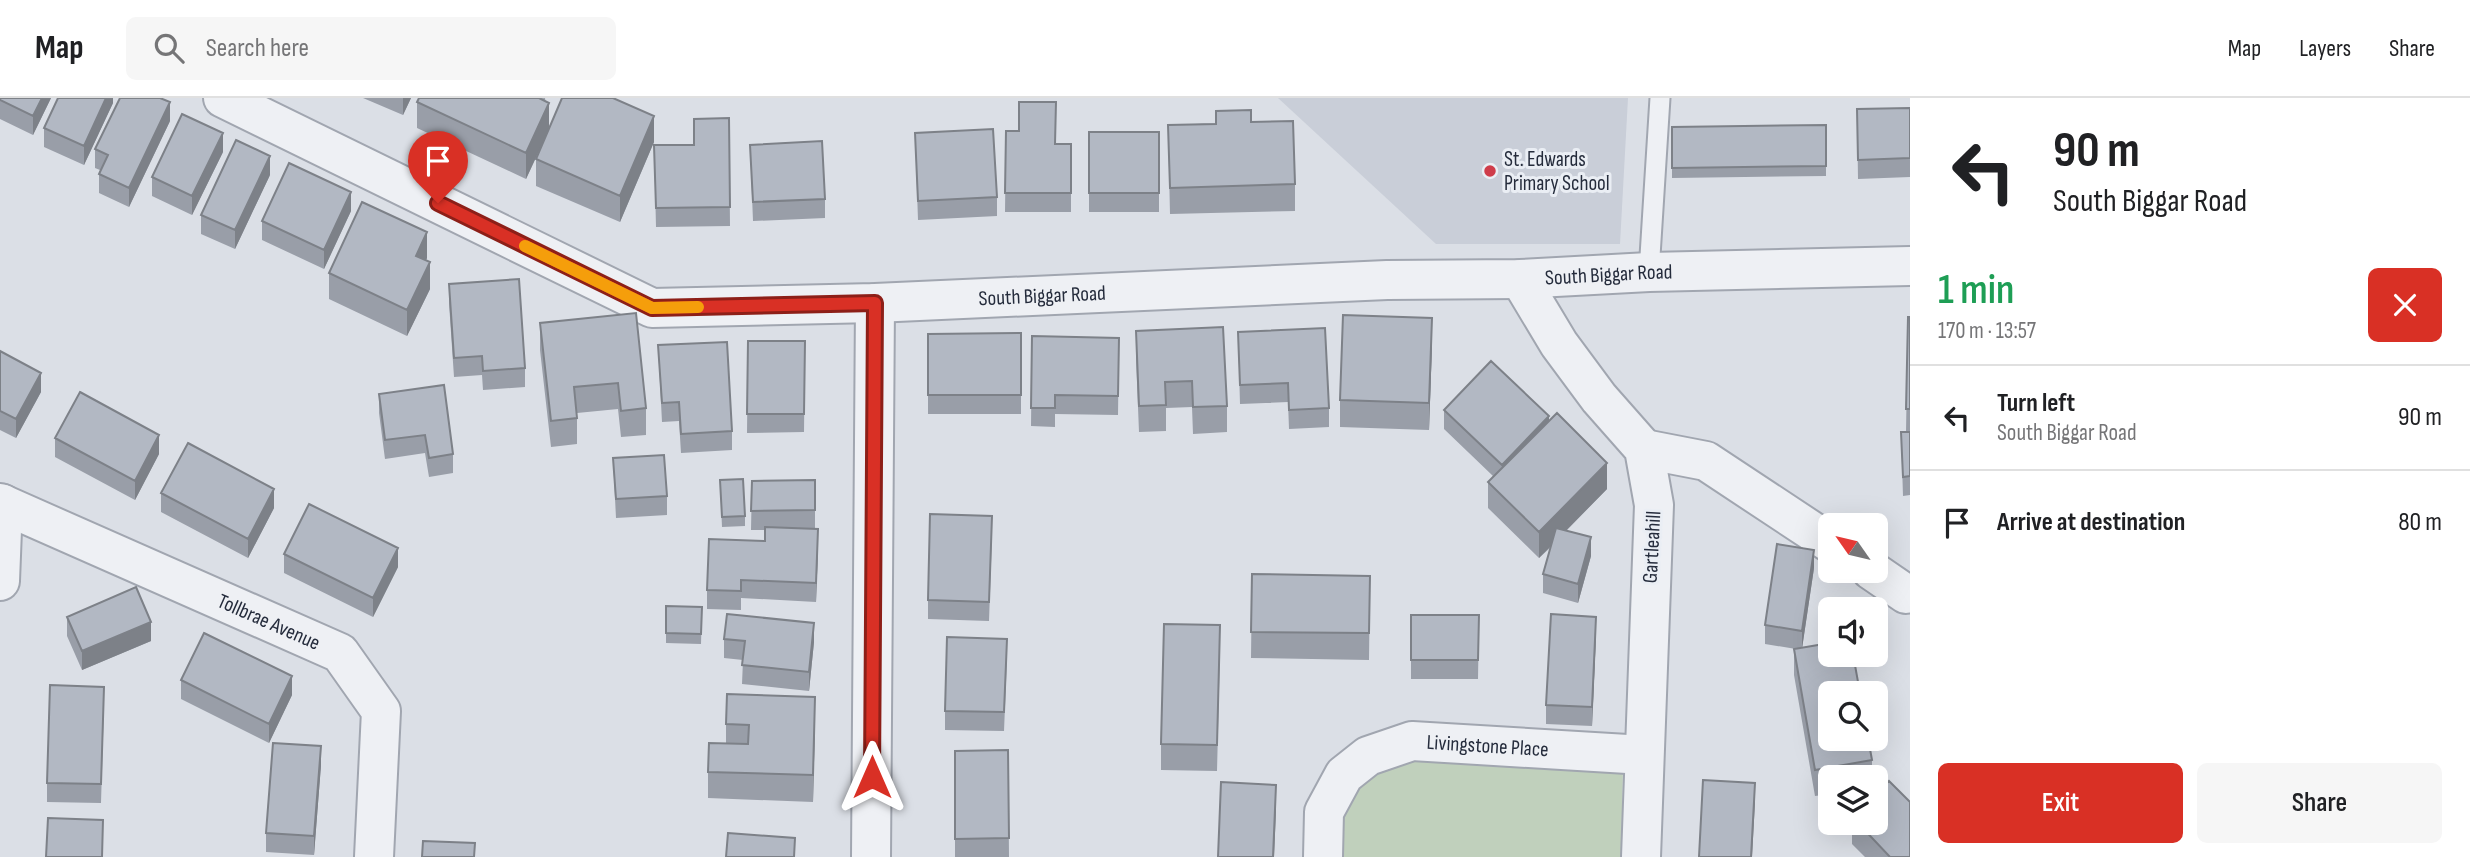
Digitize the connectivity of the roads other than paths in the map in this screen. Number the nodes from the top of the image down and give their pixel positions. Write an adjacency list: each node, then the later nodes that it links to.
1 (223, 98): 6 (street, South Biggar Road)
2 (1660, 98): 4 (lane)
3 (1910, 266): 4 (street, South Biggar Road)
4 (1649, 272): 5 (street, South Biggar Road)
5 (1520, 279): 6 (street, South Biggar Road); 7 (street)
6 (875, 303): 15 (street)
7 (1644, 449): 9 (street); 13 (street, Gartleahill)
8 (2, 503): 10 (street); 14 (street, Tollbrae Avenue)
9 (1818, 535)
10 (0, 582)
11 (1888, 583): 12 (street)
12 (1909, 599)
13 (1644, 755): 16 (street, Livingstone Place); 17 (street, Gartleahill)
14 (374, 857)
15 (871, 857)
16 (1323, 857)
17 (1641, 857)

